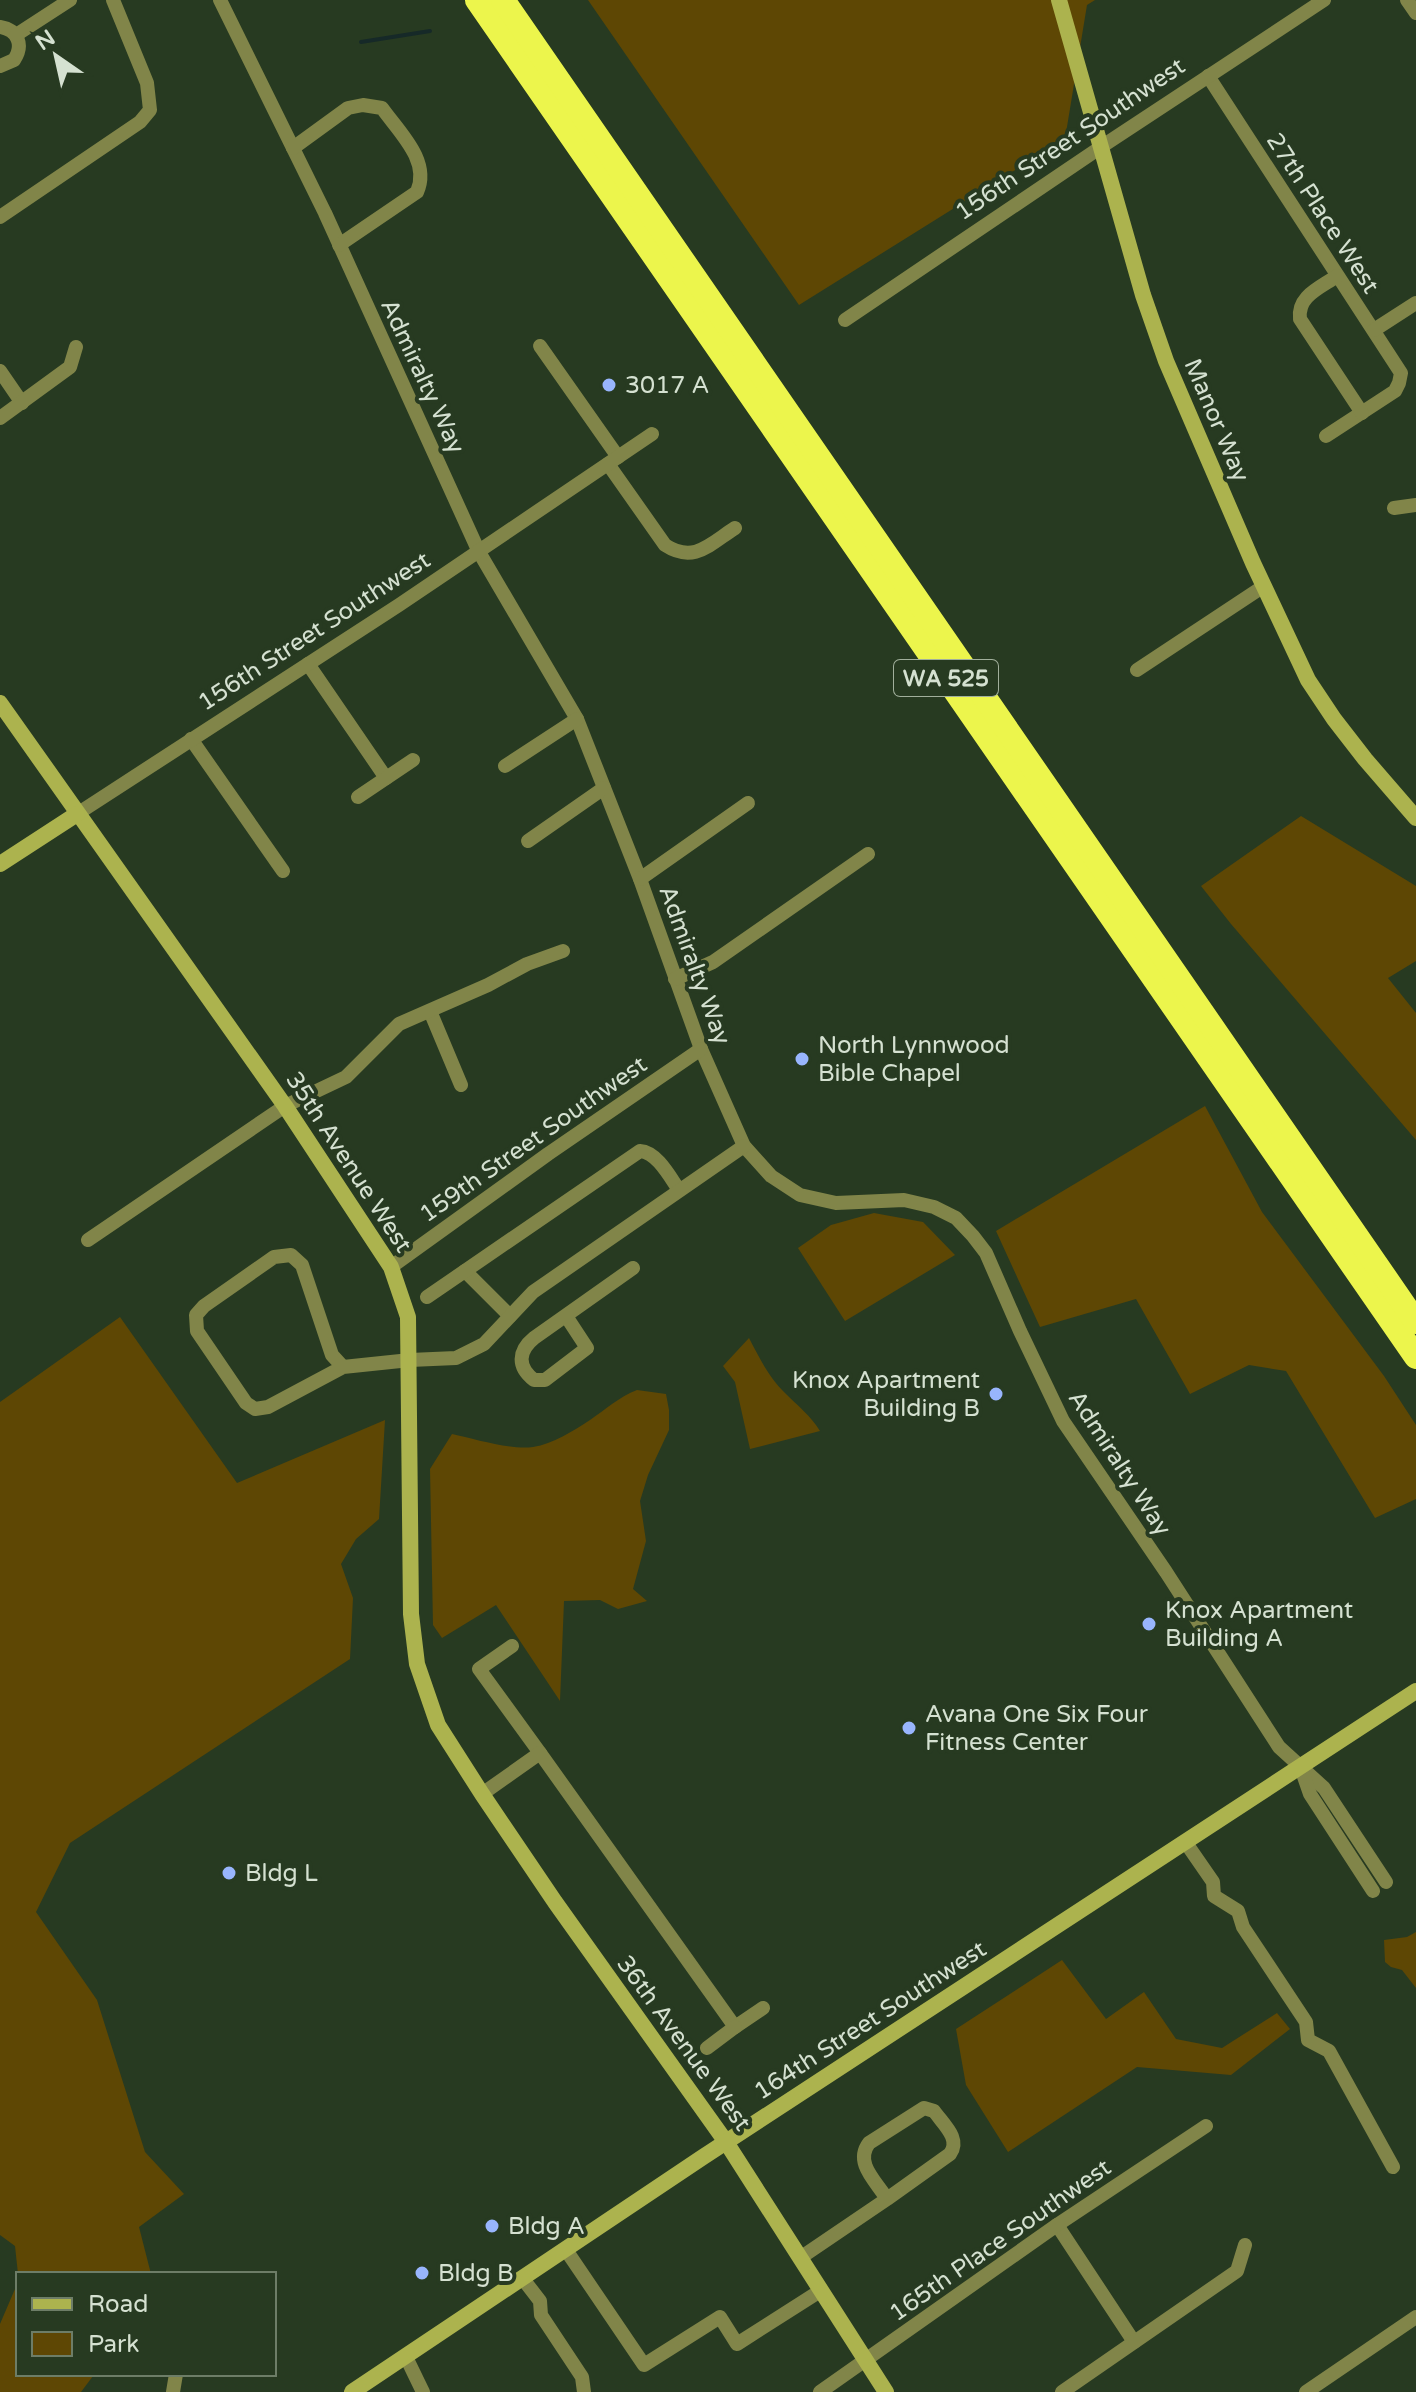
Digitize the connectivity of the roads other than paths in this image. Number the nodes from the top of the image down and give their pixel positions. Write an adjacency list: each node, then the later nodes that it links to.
1 (70, 0): 11 (street)
2 (113, 0): 16 (street)
3 (220, 0): 15 (street, Admiralty Way)
4 (477, 0): 70 (highway, WA 525)
5 (503, 0): 69 (highway, WA 525)
6 (1059, 0): 14 (street, Manor Way)
7 (1324, 0): 13 (street, 156th Street Southwest)
8 (1407, 0): 9 (street)
9 (1416, 13)
10 (0, 27): 11 (street)
11 (16, 35): 12 (street)
12 (0, 66)
13 (1208, 76): 14 (street, 156th Street Southwest); 18 (street, 27th Place West)
14 (1101, 147): 20 (street, 156th Street Southwest); 35 (street, Manor Way)
15 (293, 148): 17 (street, Admiralty Way); 17 (street)
16 (0, 217)
17 (339, 245): 34 (street, Admiralty Way)
18 (1337, 276): 21 (street, 27th Place West); 26 (street)
19 (1416, 303): 21 (street)
20 (845, 320)
21 (1374, 330): 26 (street, 27th Place West)
22 (540, 346): 30 (street)
23 (76, 347): 25 (street)
24 (0, 371): 25 (street)
25 (22, 403): 27 (street)
26 (1362, 413): 29 (street)
27 (0, 418)
28 (652, 434): 30 (street, 156th Street Southwest)
29 (1326, 436)
30 (613, 461): 33 (street); 34 (street, 156th Street Southwest)
31 (1416, 505): 32 (street)
32 (1394, 508)
33 (735, 528)
34 (479, 552): 36 (street, 156th Street Southwest); 39 (street, Admiralty Way)
35 (1264, 586): 37 (street); 48 (street, Manor Way)
36 (308, 664): 40 (street, 156th Street Southwest); 43 (street)
37 (1137, 670)
38 (0, 703): 47 (street, 35th Avenue West)
39 (577, 719): 42 (street); 44 (street, Admiralty Way)
40 (191, 739): 47 (street, 156th Street Southwest); 52 (street)
41 (413, 760): 43 (street)
42 (505, 766)
43 (386, 778): 45 (street)
44 (604, 788): 49 (street); 53 (street, Admiralty Way)
45 (358, 797)
46 (748, 803): 53 (street)
47 (77, 814): 51 (street, 156th Street Southwest); 59 (street, 35th Avenue West)
48 (1416, 818)
49 (528, 841)
50 (868, 854): 55 (street)
51 (0, 864)
52 (283, 871)
53 (640, 879): 55 (street, Admiralty Way)
54 (563, 951): 56 (street)
55 (675, 979): 57 (street, Admiralty Way)
56 (430, 1011): 58 (street); 59 (street)
57 (701, 1049): 60 (street, Admiralty Way); 63 (street, 159th Street Southwest)
58 (461, 1085)
59 (285, 1106): 62 (street); 63 (street, 35th Avenue West)
60 (744, 1146): 61 (street); 77 (street, Admiralty Way)
61 (679, 1190): 65 (street); 67 (street)
62 (88, 1240)
63 (391, 1267): 71 (street, 35th Avenue West)
64 (633, 1268): 68 (street)
65 (465, 1271): 66 (street); 67 (street)
66 (427, 1297)
67 (510, 1316): 71 (street)
68 (566, 1316): 68 (street)
69 (1416, 1322)
70 (1416, 1357)
71 (410, 1360): 72 (street); 75 (street, 35th Avenue West)
72 (343, 1367): 72 (street)
73 (512, 1646): 76 (street)
74 (1416, 1691): 77 (street, 164th Street Southwest)
75 (438, 1725): 78 (street, 36th Avenue West)
76 (540, 1753): 78 (street); 82 (street)
77 (1301, 1767): 79 (street, 164th Street Southwest); 80 (street)
78 (482, 1794): 85 (street, 36th Avenue West)
79 (1186, 1843): 85 (street, 164th Street Southwest); 86 (street)
80 (1379, 1886)
81 (763, 2008): 82 (street)
82 (735, 2027): 83 (street)
83 (707, 2048)
84 (1206, 2126): 88 (street, 165th Place Southwest)
85 (726, 2142): 90 (street, 164th Street Southwest); 91 (street, 36th Avenue West)
86 (1393, 2167)
87 (887, 2199): 87 (street); 91 (street)
88 (1057, 2225): 95 (street); 97 (street, 165th Place Southwest)
89 (1245, 2245): 95 (street)
90 (566, 2250): 92 (street, 164th Street Southwest); 93 (street)
91 (800, 2258): 93 (street, 36th Avenue West)
92 (523, 2279): 96 (street, 164th Street Southwest); 100 (street)
93 (820, 2291): 97 (street, 36th Avenue West)
94 (1416, 2317): 104 (street)
95 (1134, 2342): 103 (street)
96 (406, 2357): 98 (street, 164th Street Southwest); 99 (street)
97 (865, 2362): 101 (street, 165th Place Southwest); 102 (street, 36th Avenue West)
98 (352, 2392)
99 (423, 2392)
100 (584, 2392)
101 (820, 2392)
102 (886, 2392)
103 (1062, 2392)
104 (1306, 2392)

